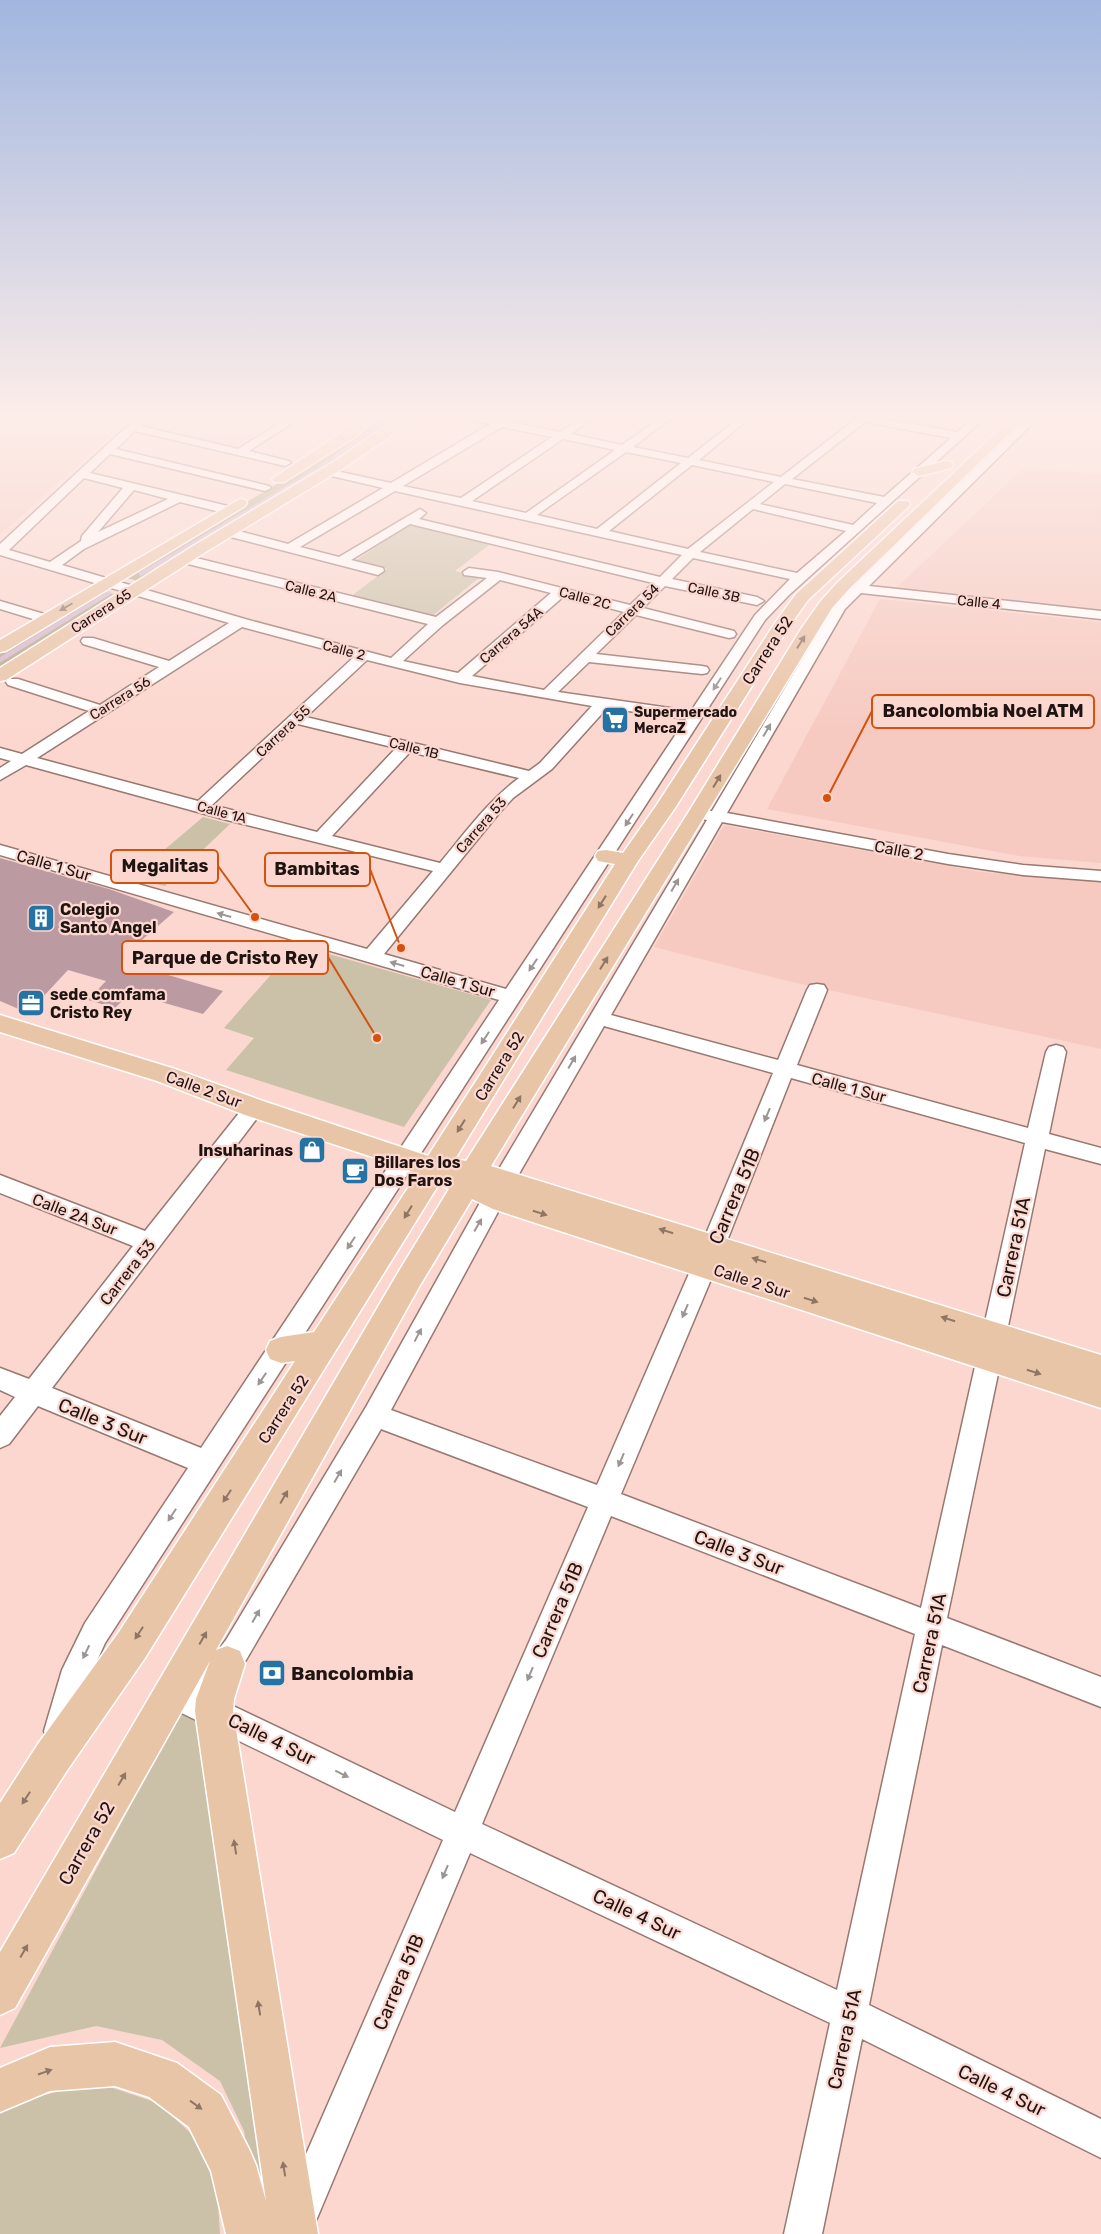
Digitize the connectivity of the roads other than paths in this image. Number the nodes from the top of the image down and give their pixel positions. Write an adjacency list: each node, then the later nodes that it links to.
1 (31, 522): 22 (street)
2 (100, 522): 20 (street)
3 (128, 522): 20 (street)
4 (208, 522): 32 (main road, Carrera 65)
5 (243, 522): 18 (main road, Carrera 65)
6 (334, 522): 21 (street)
7 (404, 522): 25 (street)
8 (417, 522): 31 (street, Calle 3B)
9 (558, 522): 19 (street)
10 (613, 522): 19 (street)
11 (729, 522): 23 (street, Carrera 54)
12 (825, 522): 17 (street)
13 (862, 522): 17 (street, Carrera 52)
14 (884, 522): 52 (main road, Carrera 52)
15 (912, 522): 56 (main road, Carrera 52, one-way to 15)
16 (923, 522): 34 (street, Carrera 52)
17 (855, 529): 30 (street, Carrera 52)
18 (227, 532): 21 (street); 24 (main road, Carrera 65)
19 (601, 532): 23 (street)
20 (80, 546): 26 (street)
21 (290, 548): 25 (street)
22 (0, 551): 26 (street, Calle 2)
23 (692, 553): 30 (street); 31 (street, Carrera 54)
24 (184, 559): 33 (main road, Carrera 65); 42 (street, Calle 2A)
25 (341, 561): 27 (street)
26 (52, 566): 32 (street, Calle 2)
27 (378, 571)
28 (469, 572): 29 (street, Calle 2C)
29 (498, 576): 35 (street, Calle 2C); 42 (street)
30 (801, 578): 47 (street, Carrera 52)
31 (662, 581): 36 (street, Calle 3B); 38 (street, Carrera 54)
32 (108, 582): 33 (street, Calle 2); 40 (main road, Carrera 65, one-way to 40)
33 (133, 590): 41 (street, Calle 2); 53 (main road, Carrera 65)
34 (858, 590): 39 (street, Calle 4); 55 (street, Carrera 52)
35 (562, 591): 38 (street, Calle 2C); 54 (street, Carrera 54A)
36 (757, 601)
37 (0, 605): 40 (street)
38 (631, 610): 43 (street, Calle 2C); 48 (street, Carrera 54)
39 (1101, 615)
40 (46, 618): 45 (main road, Carrera 65)
41 (240, 622): 46 (street, Calle 2); 50 (street, Carrera 56)
42 (438, 622): 49 (street)
43 (729, 634)
44 (88, 641): 50 (street)
45 (0, 647)
46 (364, 655): 49 (street, Calle 2); 61 (street, Carrera 55)
47 (735, 656): 52 (main road); 60 (street, Carrera 52, one-way to 60)
48 (585, 657): 51 (street); 57 (street, Carrera 54)
49 (394, 662): 54 (street, Calle 2)
50 (170, 666): 59 (street, Carrera 56)
51 (702, 670)
52 (753, 670): 71 (main road, Carrera 52)
53 (7, 679): 59 (street)
54 (460, 679): 57 (street, Calle 2)
55 (795, 682): 56 (main road); 68 (street, Carrera 52, one-way to 55)
56 (775, 684): 68 (main road, Carrera 52, one-way to 56)
57 (547, 695): 58 (street, Calle 2)
58 (602, 704): 60 (street, Calle 2); 66 (street, Carrera 53)
59 (100, 710): 64 (street, Carrera 56)
60 (696, 716): 71 (street, Carrera 52, one-way to 71)
61 (296, 719): 62 (street, Calle 1B); 67 (street, Carrera 55)
62 (407, 746): 66 (street, Calle 1B); 69 (street)
63 (0, 753): 64 (street, Calle 1A)
64 (22, 760): 65 (street, Carrera 56); 67 (street, Calle 1A)
65 (0, 775)
66 (533, 777): 72 (street, Carrera 53)
67 (201, 807): 69 (street, Calle 1A)
68 (707, 814): 73 (street, Calle 2); 74 (street, Carrera 52, one-way to 68); 75 (main road, Carrera 52)
69 (322, 837): 72 (street, Calle 1A)
70 (0, 850): 76 (street, Calle 1 Sur, one-way to 70)
71 (617, 858): 78 (street, Carrera 52, one-way to 78); 86 (main road, Carrera 52, one-way to 86)
72 (444, 869): 76 (street, Carrera 53)
73 (1101, 876)
74 (657, 917): 75 (main road); 79 (street, Carrera 52)
75 (629, 923): 87 (main road, Carrera 52, one-way to 75)
76 (371, 957): 78 (street, Calle 1 Sur, one-way to 76)
77 (817, 990): 82 (street, Carrera 51B)
78 (512, 997): 86 (street, Carrera 52, one-way to 86)
79 (598, 1018): 82 (street, Calle 1 Sur); 89 (street, Carrera 52, one-way to 79)
80 (0, 1023): 83 (main road, Calle 2 Sur)
81 (1056, 1052): 84 (street, Carrera 51A)
82 (786, 1070): 84 (street, Calle 1 Sur); 91 (street, Carrera 51B, one-way to 91)
83 (254, 1108): 86 (main road, Calle 2 Sur); 90 (street, Carrera 53)
84 (1037, 1139): 85 (street, Calle 1 Sur); 93 (street, Carrera 51A)
85 (1101, 1156)
86 (426, 1164): 87 (main road, Calle 2 Sur); 92 (main road, Carrera 52, one-way to 92); 94 (street, Carrera 52, one-way to 94)
87 (470, 1179): 89 (main road, Calle 2 Sur); 105 (main road, Carrera 52, one-way to 87)
88 (0, 1184): 90 (street, Calle 2A Sur)
89 (499, 1189): 91 (main road, Calle 2 Sur); 99 (street, Carrera 52, one-way to 89)
90 (150, 1243): 97 (street, Carrera 53)
91 (708, 1256): 93 (main road, Calle 2 Sur); 102 (street, Carrera 51B, one-way to 102)
92 (324, 1344): 94 (main road); 108 (main road, Carrera 52, one-way to 108)
93 (991, 1346): 95 (main road, Calle 2 Sur); 98 (main road, Calle 2 Sur, one-way to 98); 103 (street, Carrera 51A)
94 (281, 1350): 101 (street, Carrera 52, one-way to 101)
95 (1101, 1368)
96 (0, 1379): 97 (street, Calle 3 Sur)
97 (34, 1393): 100 (street, Carrera 53); 101 (street, Calle 3 Sur)
98 (1101, 1394)
99 (375, 1415): 102 (street, Calle 3 Sur); 104 (street, Carrera 52, one-way to 99)
100 (0, 1436)
101 (206, 1463): 108 (street, Carrera 52, one-way to 108)
102 (604, 1500): 103 (street, Calle 3 Sur); 109 (street, Carrera 51B, one-way to 109)
103 (932, 1627): 106 (street, Calle 3 Sur); 112 (street, Carrera 51A)
104 (227, 1664): 105 (street, Carrera 52); 107 (main road)
105 (172, 1692): 107 (street, Calle 4 Sur); 111 (main road, Carrera 52, one-way to 105)
106 (1101, 1692)
107 (214, 1711): 109 (street, Calle 4 Sur, one-way to 109); 115 (main road, one-way to 107)
108 (52, 1758): 110 (main road, Carrera 52, one-way to 110)
109 (462, 1832): 112 (street, Calle 4 Sur); 115 (street, Carrera 51B, one-way to 115)
110 (0, 1839)
111 (0, 1993)
112 (850, 2014): 114 (street, Calle 4 Sur); 117 (street, Carrera 51A)
113 (0, 2090): 116 (main road, one-way to 116)
114 (1101, 2139)
115 (293, 2231)
116 (250, 2234)
117 (803, 2234)

